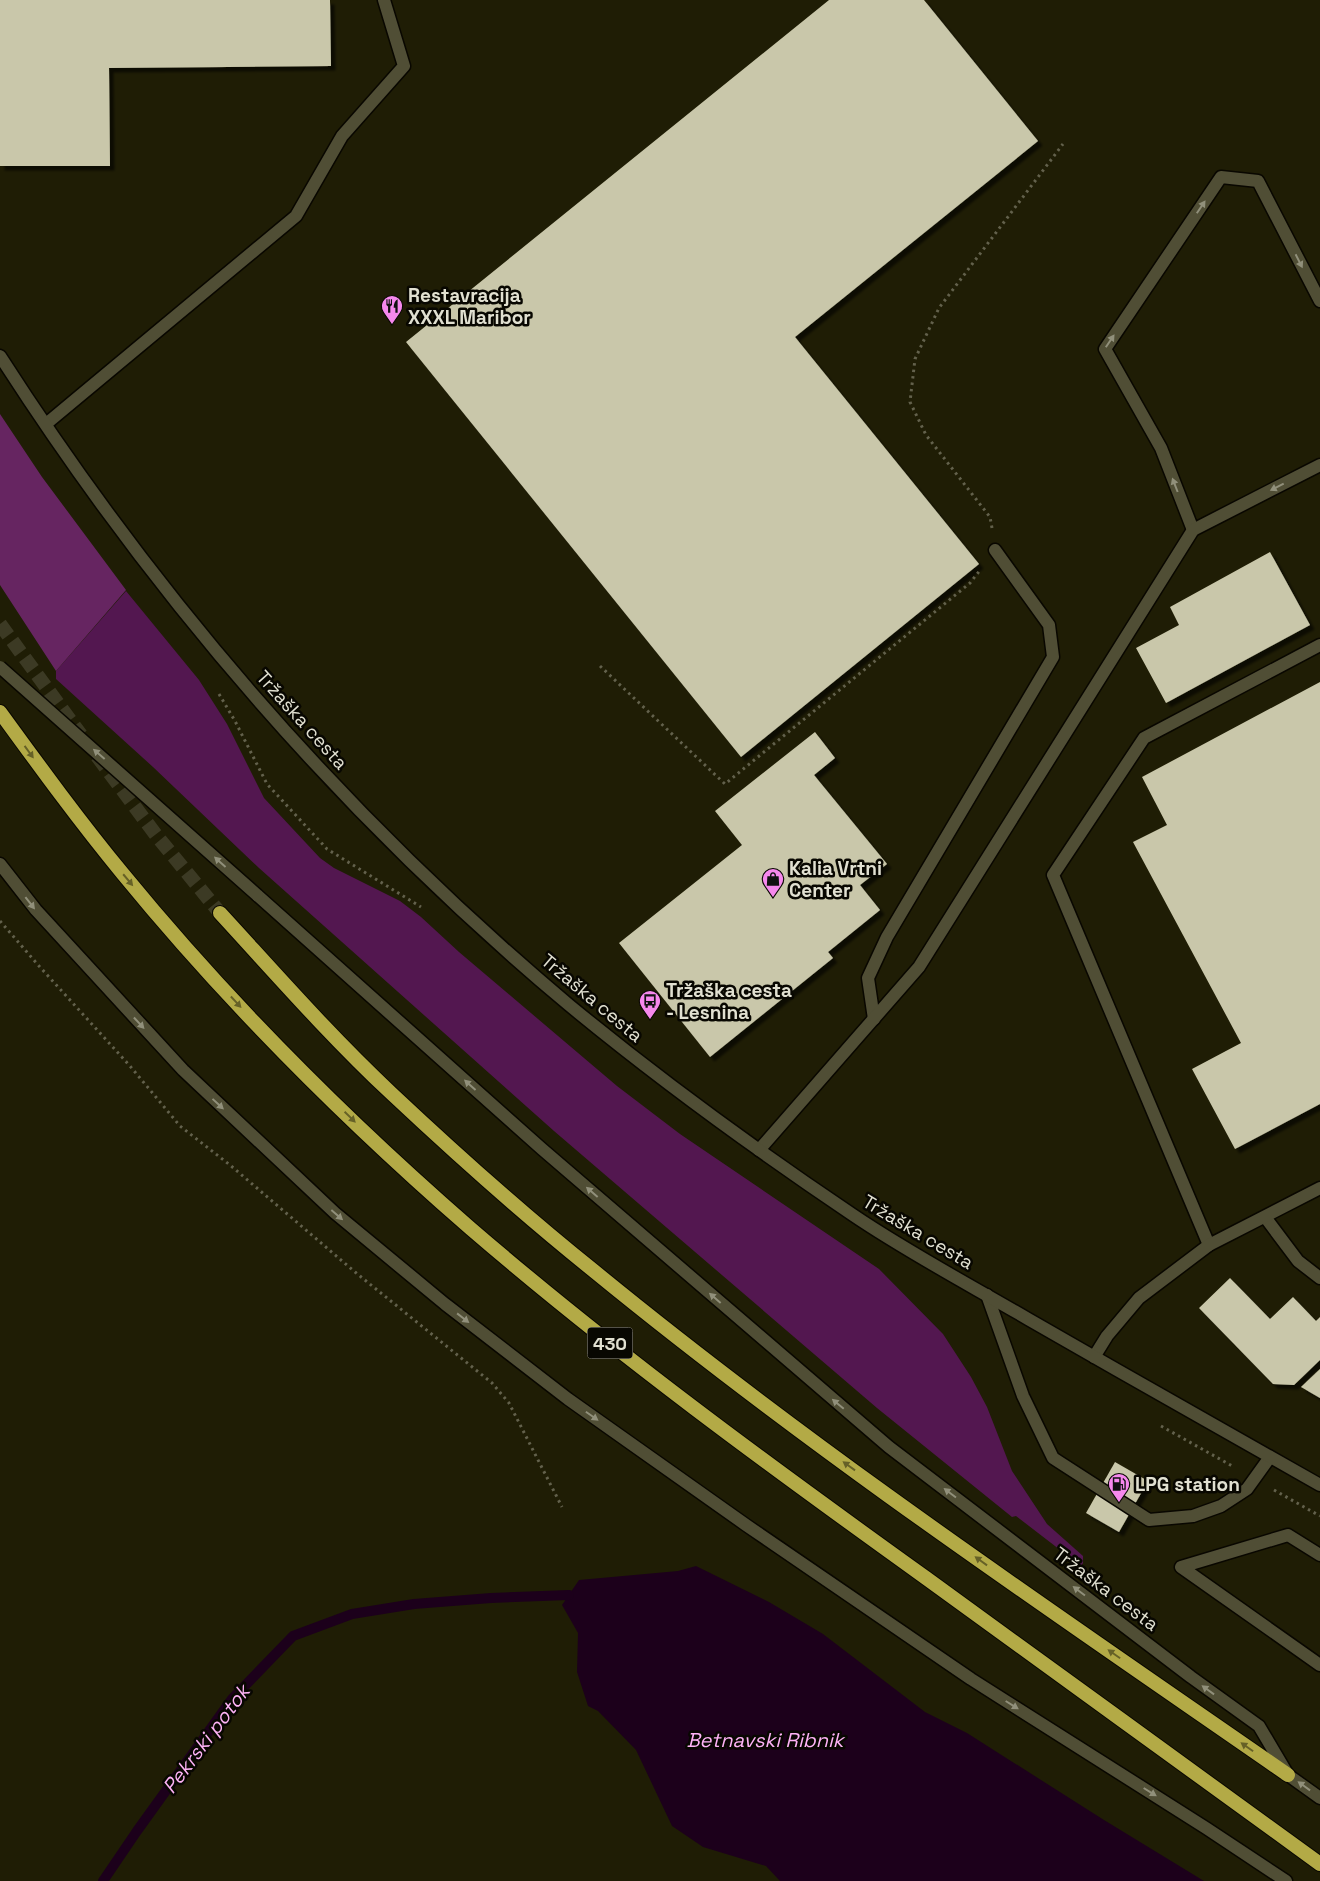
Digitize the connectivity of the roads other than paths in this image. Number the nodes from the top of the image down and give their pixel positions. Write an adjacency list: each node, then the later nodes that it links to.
1 (384, 0): 4 (main road)
2 (1320, 301): 6 (main road, one-way to 2)
3 (0, 356): 4 (main road, Tržaška cesta)
4 (46, 424): 14 (main road, Tržaška cesta)
5 (1320, 465): 6 (main road, one-way to 6)
6 (1193, 530): 13 (main road)
7 (995, 550): 13 (main road)
8 (1320, 645): 17 (main road)
9 (0, 667): 25 (main road, Tržaška cesta, one-way to 9, bridge)
10 (0, 712): 27 (highway, 430, one-way to 27)
11 (0, 864): 28 (main road, one-way to 28)
12 (220, 913): 25 (highway, 430, one-way to 12)
13 (874, 1019): 14 (main road)
14 (760, 1150): 19 (main road, Tržaška cesta)
15 (1320, 1188): 16 (main road)
16 (1265, 1217): 17 (main road); 18 (main road)
17 (1209, 1245): 20 (main road)
18 (1320, 1278)
19 (988, 1295): 20 (main road, Tržaška cesta); 21 (main road)
20 (1094, 1357): 21 (main road, Tržaška cesta)
21 (1270, 1457): 22 (main road, Tržaška cesta)
22 (1320, 1486)
23 (1320, 1555): 24 (main road)
24 (1320, 1665)
25 (1288, 1775): 26 (main road, Tržaška cesta / 430, one-way to 25)
26 (1320, 1798)
27 (1320, 1864)
28 (1286, 1881)

